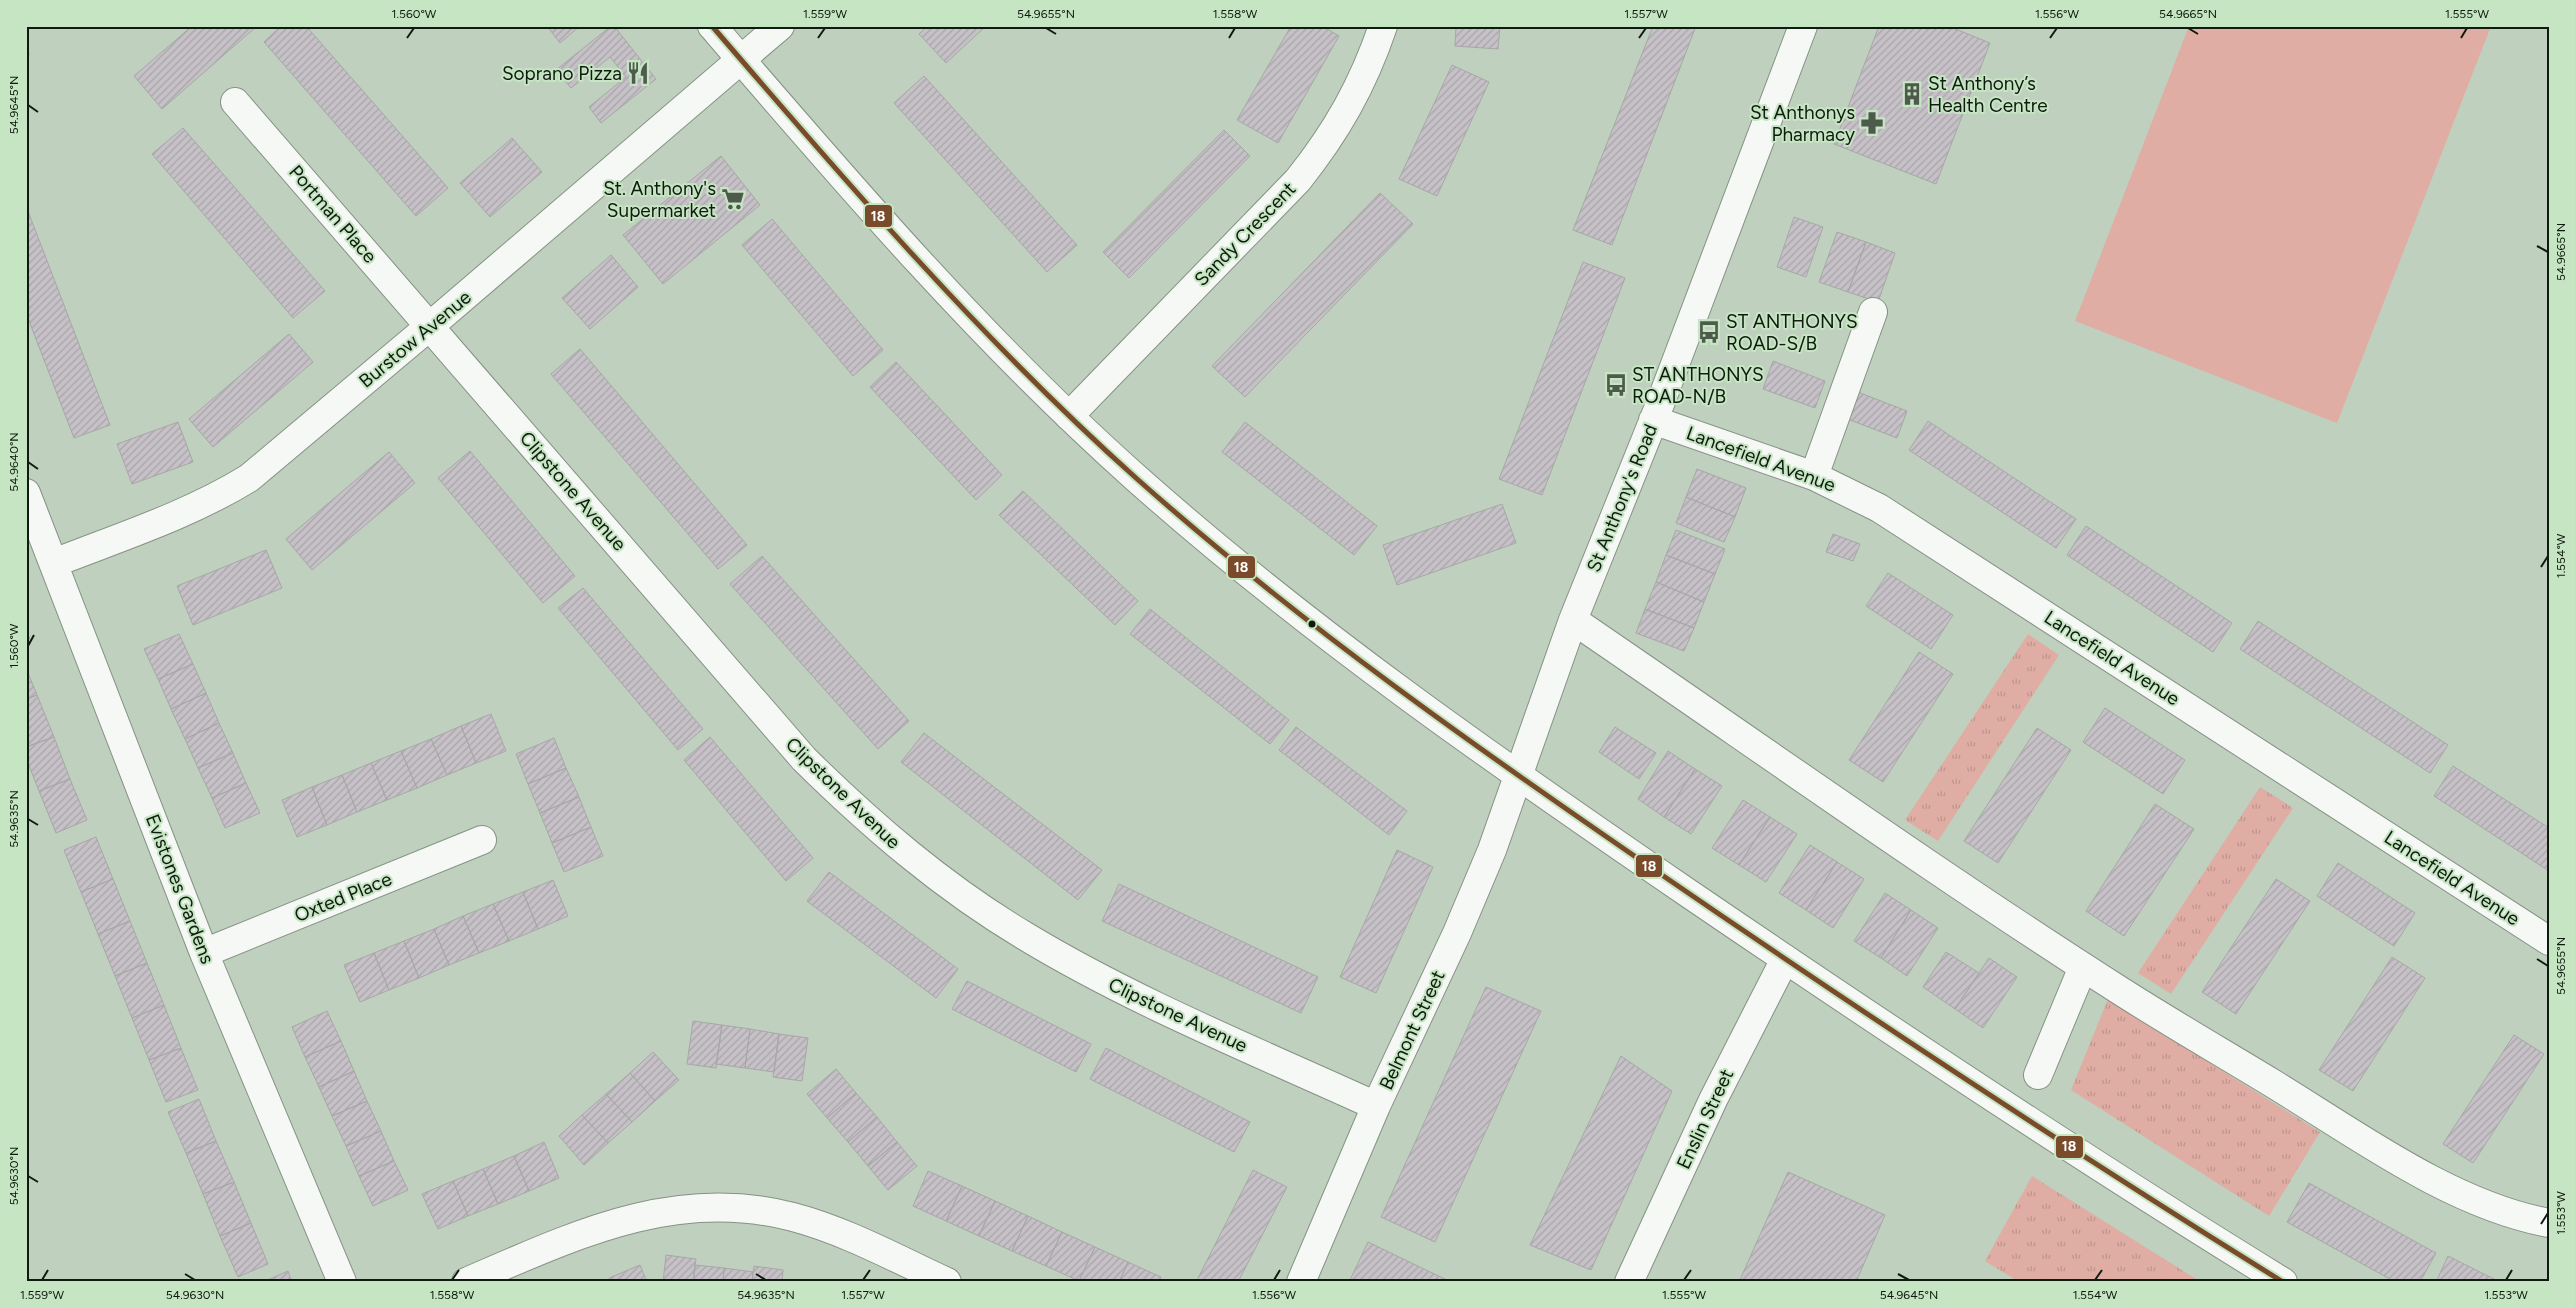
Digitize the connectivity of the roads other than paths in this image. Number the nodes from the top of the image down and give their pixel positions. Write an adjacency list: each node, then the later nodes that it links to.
1 (712, 26): 5 (street)
2 (780, 26): 5 (street, Burstow Avenue)
3 (1383, 26): 9 (street, Sandy Crescent)
4 (1803, 26): 10 (street, St Anthony's Road)
5 (741, 60): 8 (street, Burstow Avenue); 9 (street)
6 (235, 102): 8 (street, Portman Place)
7 (1872, 312): 11 (street)
8 (430, 326): 13 (street, Burstow Avenue); 22 (street, Clipstone Avenue)
9 (1069, 416): 15 (street)
10 (1653, 420): 11 (street, Lancefield Avenue); 14 (street, St Anthony's Road)
11 (1814, 476): 17 (street, Lancefield Avenue)
12 (26, 494): 13 (street, Evistones Gardens)
13 (54, 563): 18 (street, Evistones Gardens)
14 (1573, 620): 15 (street, St Anthony's Road); 20 (street)
15 (1519, 776): 19 (street); 22 (street, Belmont Street)
16 (482, 840): 18 (street, Oxted Place)
17 (2549, 941)
18 (204, 953): 24 (street, Evistones Gardens)
19 (1786, 960): 28 (street, Enslin Street); 29 (street)
20 (2083, 967): 21 (street); 23 (street)
21 (2038, 1075)
22 (1376, 1106): 27 (street, Belmont Street)
23 (2549, 1223)
24 (342, 1282)
25 (466, 1282): 26 (street)
26 (946, 1282)
27 (1301, 1282)
28 (1629, 1282)
29 (2283, 1282)

